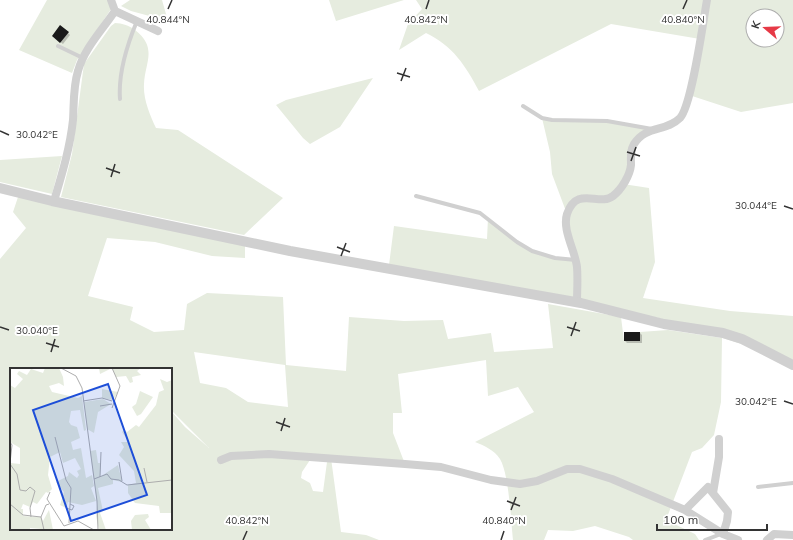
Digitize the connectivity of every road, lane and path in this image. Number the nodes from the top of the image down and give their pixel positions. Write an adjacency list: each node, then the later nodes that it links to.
1 (111, 0): 3 (street)
2 (707, 0): 10 (street)
3 (115, 11): 4 (street); 7 (street)
4 (137, 21): 5 (street); 8 (lane)
5 (158, 31)
6 (58, 46): 7 (lane)
7 (83, 58): 13 (street)
8 (120, 99)
9 (523, 106): 10 (lane)
10 (655, 129): 14 (street)
11 (0, 188): 13 (street)
12 (416, 196): 14 (lane)
13 (54, 201): 15 (street)
14 (576, 260): 15 (street)
15 (576, 303): 16 (street)
16 (793, 365)
17 (719, 439): 21 (street)
18 (221, 460): 22 (street)
19 (793, 483): 20 (lane)
20 (758, 487)
21 (713, 493): 22 (street); 23 (street)
22 (685, 510): 23 (street)
23 (723, 534): 25 (lane); 26 (street)
24 (793, 535): 27 (street)
25 (705, 540)
26 (738, 540)
27 (766, 540)

